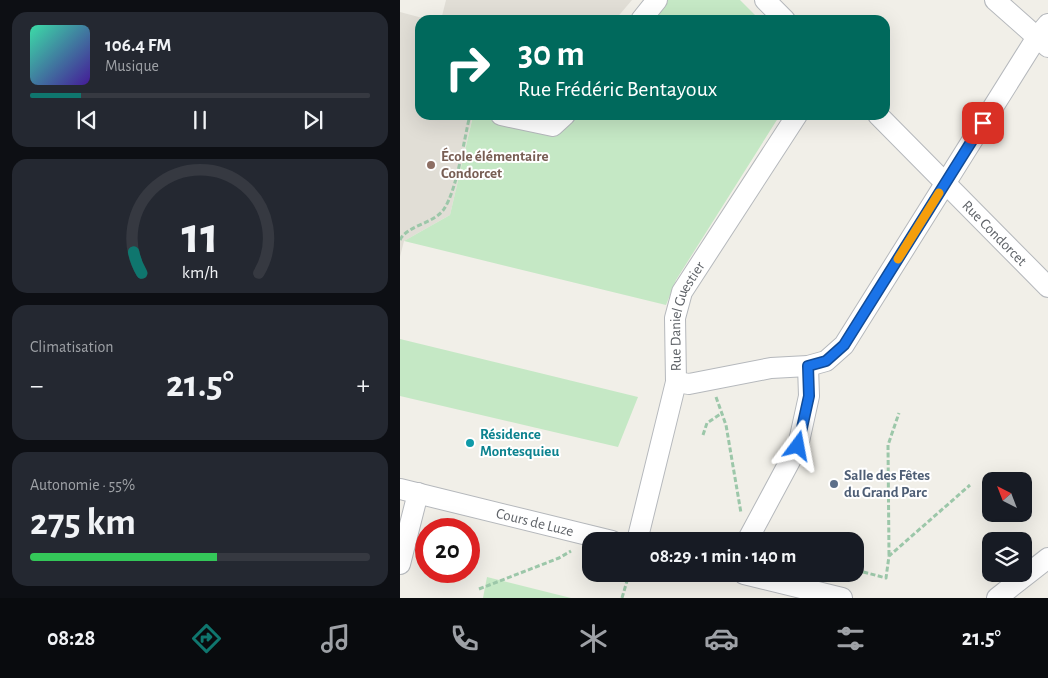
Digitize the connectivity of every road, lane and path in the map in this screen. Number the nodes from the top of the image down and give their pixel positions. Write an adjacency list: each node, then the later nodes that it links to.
1 (657, 0): 4 (street)
2 (765, 0): 5 (street)
3 (995, 0): 6 (street)
4 (645, 15)
5 (779, 15)
6 (1044, 36): 12 (street)
7 (469, 120): 13 (path)
8 (525, 120): 9 (street)
9 (560, 120)
10 (794, 120): 17 (street, Rue Daniel Guestier)
11 (883, 120): 12 (street, Rue Condorcet)
12 (945, 183): 14 (street, Rue Condorcet); 15 (street)
13 (400, 240)
14 (1048, 287)
15 (808, 366): 16 (street); 25 (street)
16 (709, 381): 17 (street); 18 (path)
17 (676, 382): 24 (street, Rue Daniel Guestier)
18 (722, 413): 20 (path); 23 (path)
19 (899, 413): 28 (path)
20 (703, 435)
21 (970, 485): 28 (path)
22 (409, 491): 26 (street, Cours de Luze); 30 (street)
23 (742, 522)
24 (639, 532)
25 (752, 532)
26 (582, 534)
27 (578, 546): 34 (path)
28 (889, 556): 31 (path)
29 (1048, 558): 37 (street)
30 (400, 564)
31 (864, 572)
32 (627, 582): 35 (path)
33 (777, 582): 36 (street)
34 (479, 589)
35 (622, 598)
36 (842, 598)
37 (997, 598)

